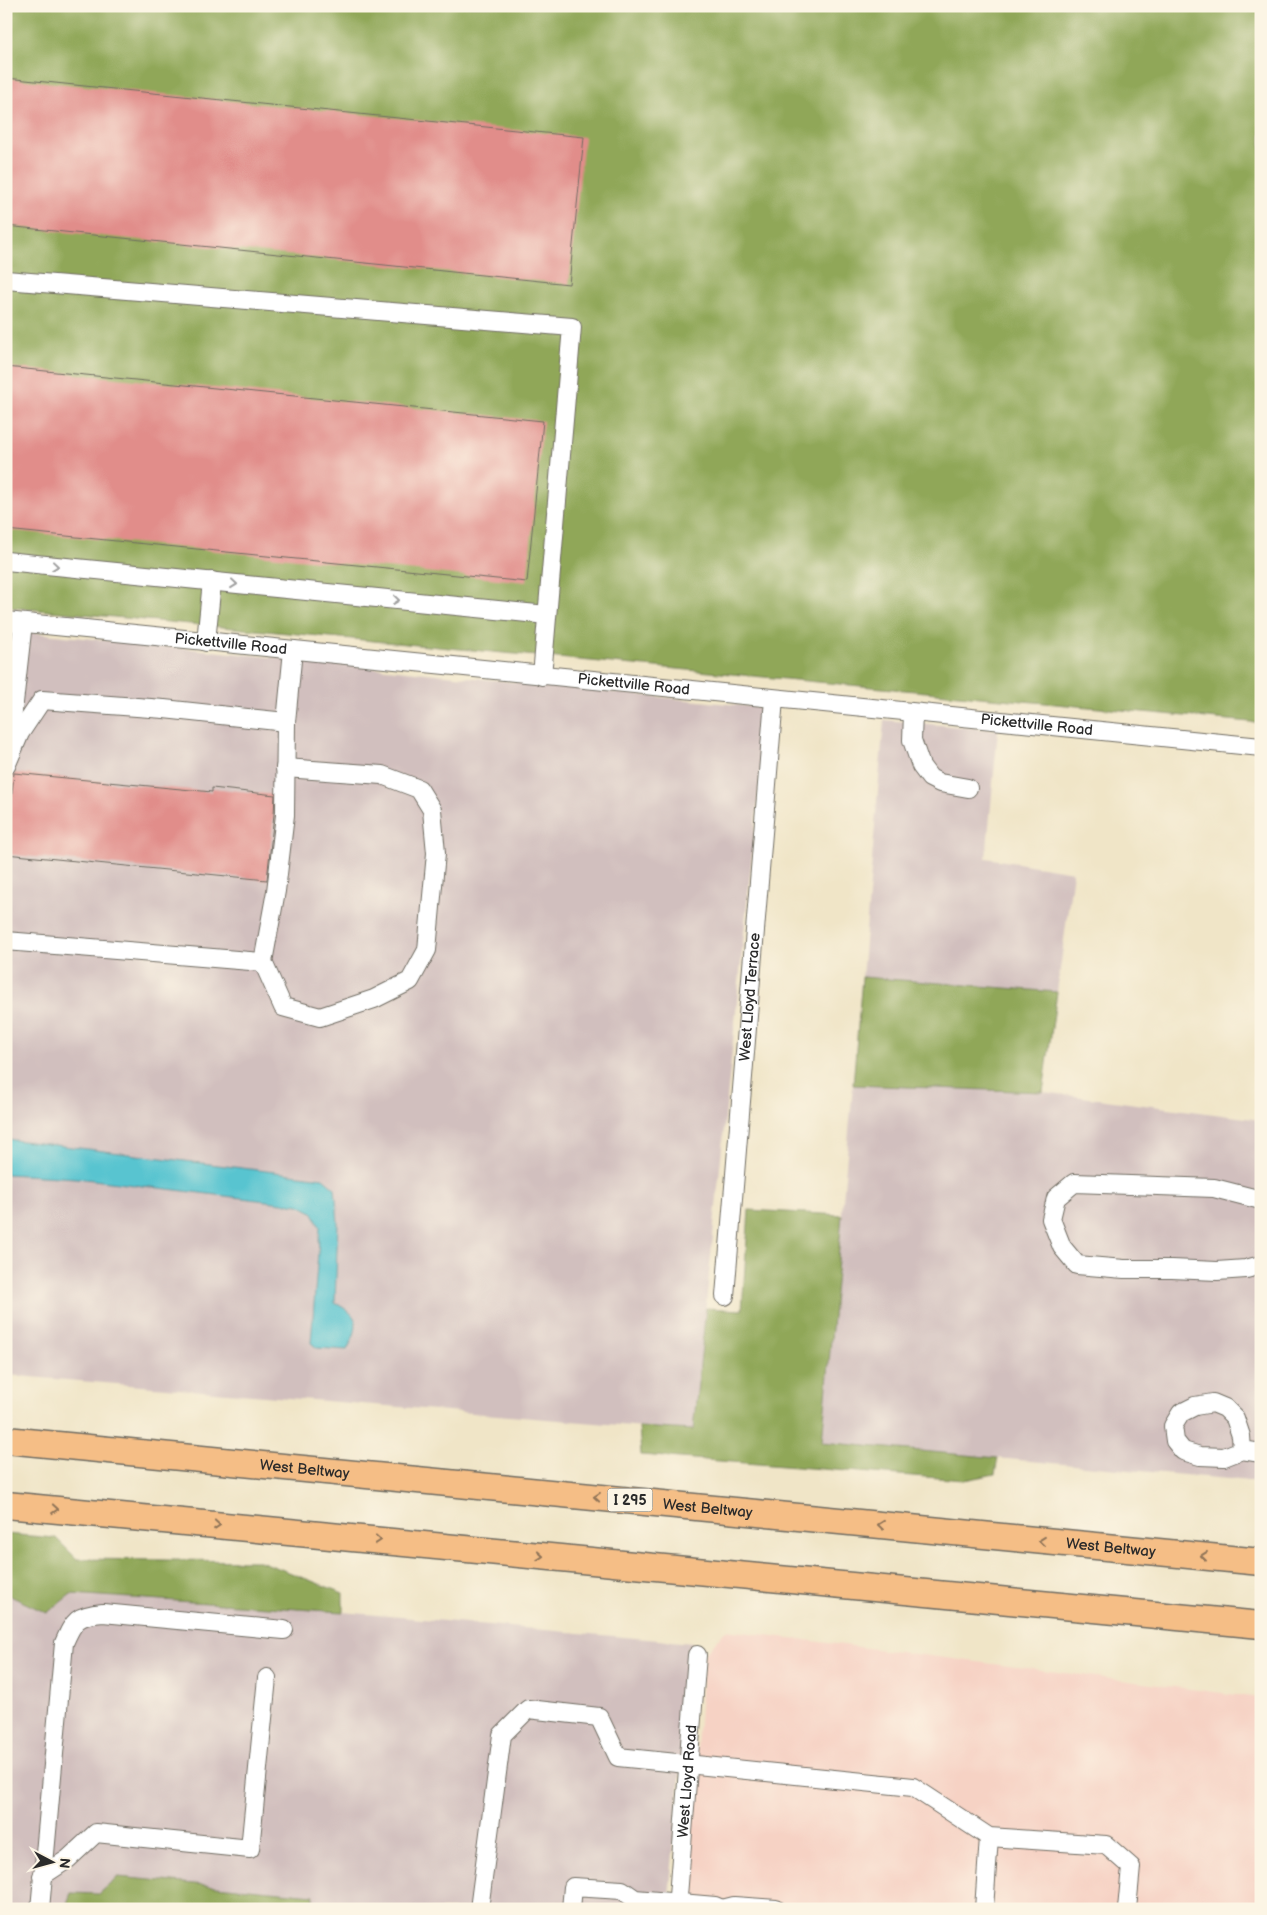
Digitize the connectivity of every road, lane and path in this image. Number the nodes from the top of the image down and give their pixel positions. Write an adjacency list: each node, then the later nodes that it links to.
1 (6, 280): 4 (street)
2 (6, 561): 3 (street, one-way to 3)
3 (212, 581): 4 (street, one-way to 4); 6 (street)
4 (547, 615): 8 (street)
5 (15, 622): 6 (street, Pickettville Road); 13 (street)
6 (206, 642): 7 (street, Pickettville Road)
7 (293, 650): 8 (street, Pickettville Road); 11 (street)
8 (542, 676): 9 (street, Pickettville Road)
9 (774, 699): 10 (street, Pickettville Road); 20 (street, West Lloyd Terrace)
10 (913, 713): 12 (street, Pickettville Road); 15 (street)
11 (286, 722): 13 (street); 14 (street)
12 (1261, 747)
13 (6, 766)
14 (285, 768): 17 (street); 17 (street)
15 (968, 788)
16 (6, 941): 17 (street)
17 (264, 962)
18 (1261, 1200): 19 (street)
19 (1261, 1265)
20 (725, 1296)
21 (6, 1440): 25 (highway, West Beltway / I 295, one-way to 21)
22 (1242, 1450): 23 (street)
23 (1261, 1453)
24 (6, 1505): 26 (highway, one-way to 26)
25 (1257, 1562)
26 (1254, 1624)
27 (284, 1630): 32 (street)
28 (697, 1655): 30 (street, West Lloyd Road)
29 (267, 1678): 32 (street)
30 (688, 1763): 31 (street); 34 (street, West Lloyd Road); 36 (street)
31 (989, 1837): 40 (street); 41 (street)
32 (42, 1876): 35 (street)
33 (630, 1904): 34 (street); 37 (street)
34 (677, 1906): 38 (street)
35 (40, 1909)
36 (478, 1909)
37 (571, 1909)
38 (722, 1909): 39 (street)
39 (776, 1909)
40 (984, 1909)
41 (1127, 1909)

